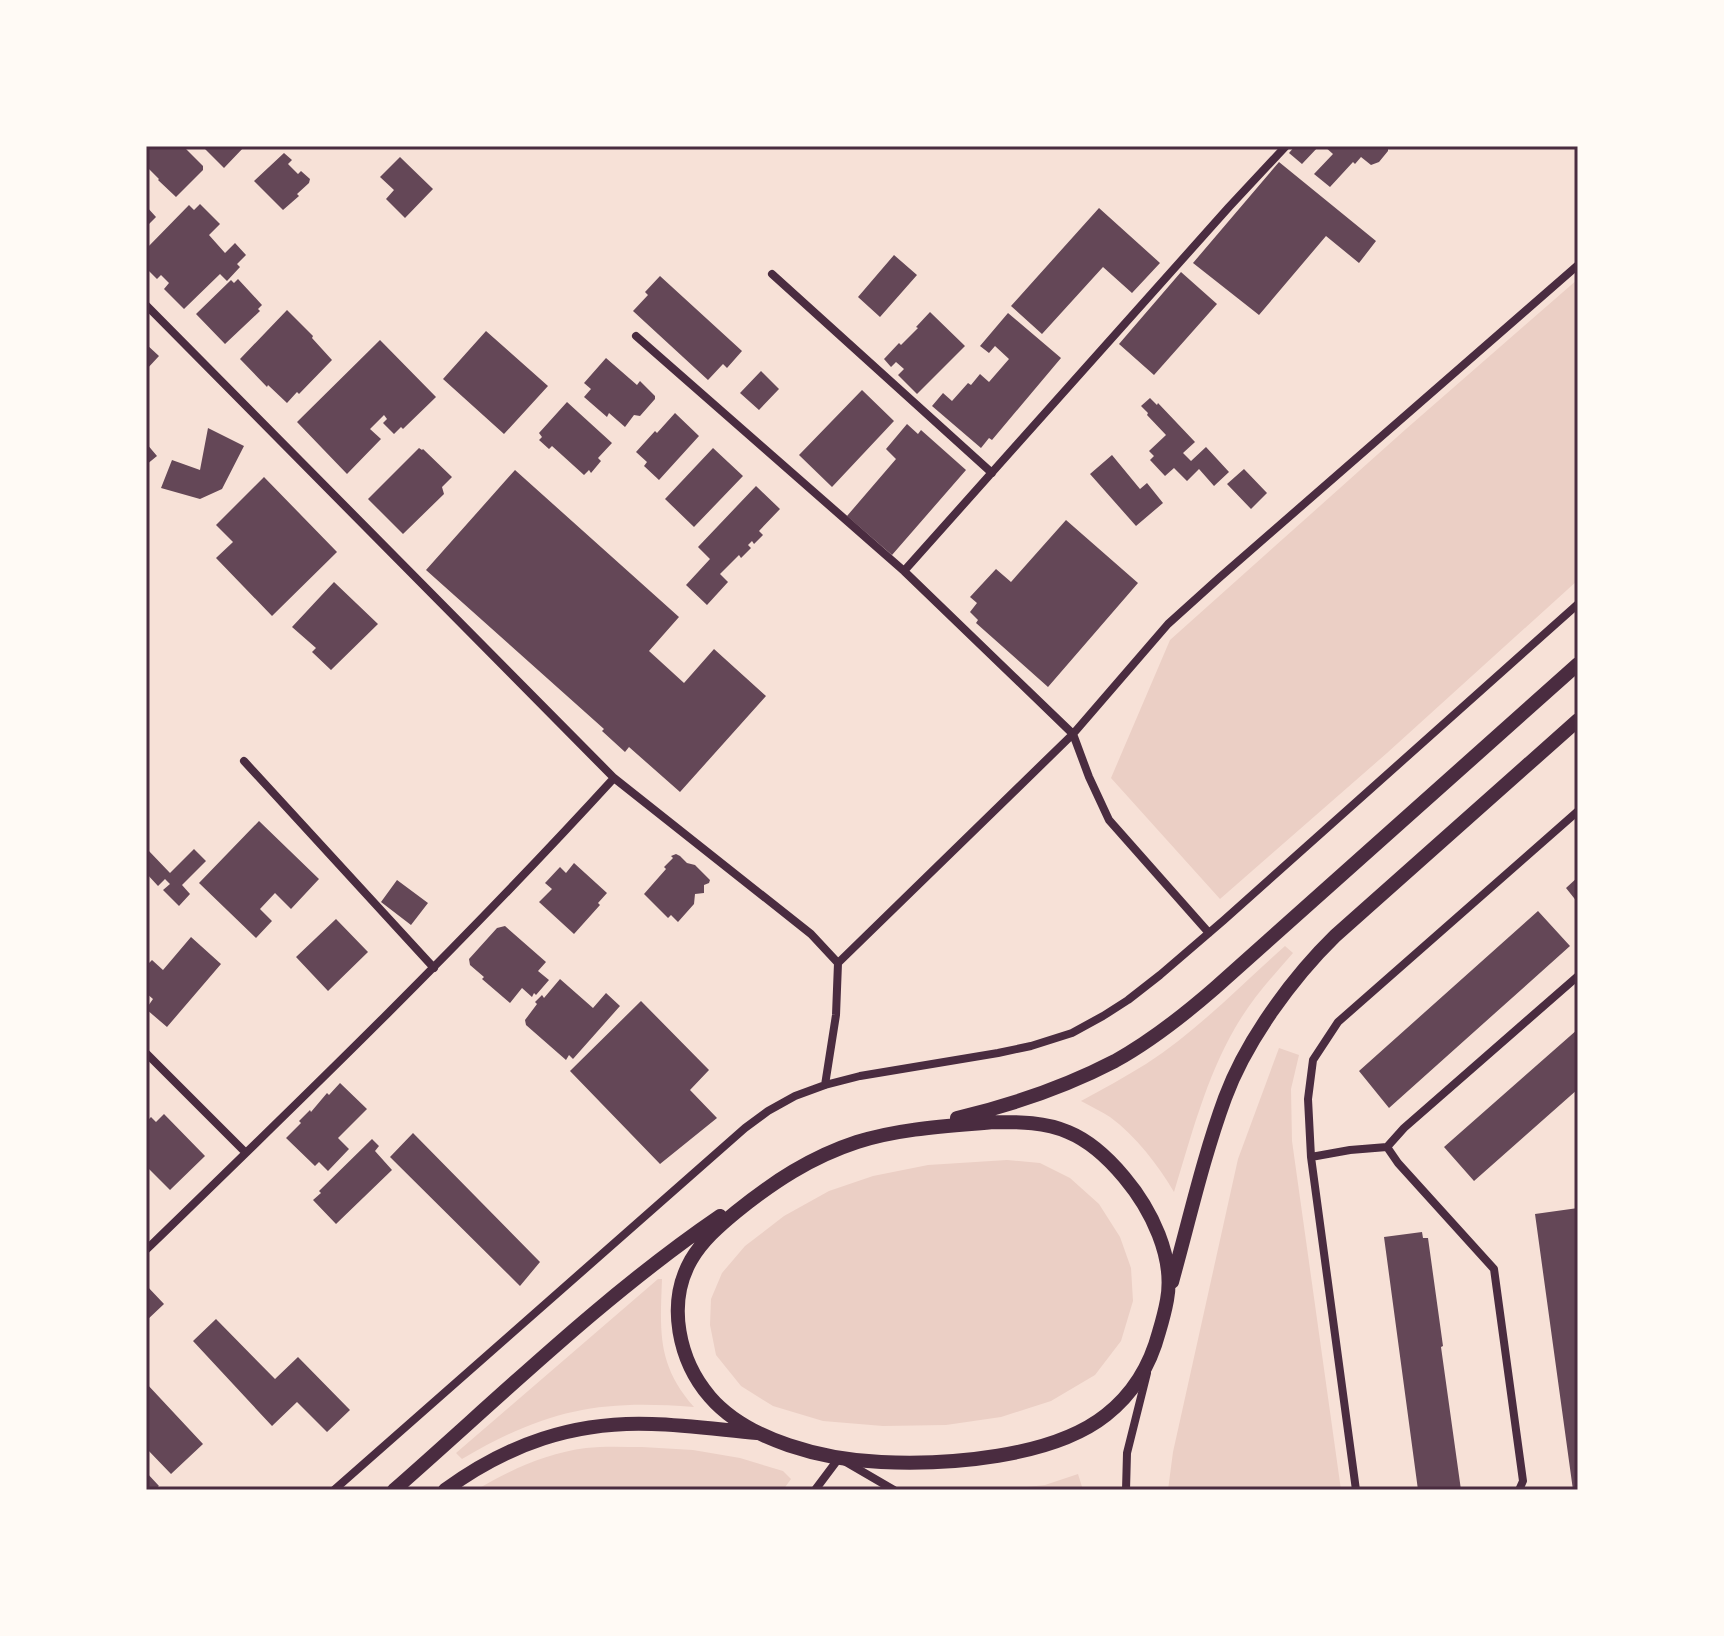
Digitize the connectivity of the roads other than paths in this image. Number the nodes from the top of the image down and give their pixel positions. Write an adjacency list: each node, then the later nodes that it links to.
1 (1286, 146): 6 (street)
2 (1578, 265): 11 (street)
3 (772, 274): 6 (street)
4 (146, 305): 13 (street)
5 (636, 336): 7 (street)
6 (992, 473): 7 (street)
7 (904, 571): 11 (street)
8 (1578, 604): 15 (street)
9 (1578, 664): 21 (street)
10 (1578, 720): 27 (street)
11 (1073, 734): 15 (street); 16 (street)
12 (244, 761): 17 (street)
13 (614, 778): 16 (street); 17 (street)
14 (1578, 811): 24 (street)
15 (1209, 933): 20 (street)
16 (838, 963): 20 (street)
17 (434, 968): 23 (street)
18 (1578, 976): 22 (street)
19 (146, 1053): 23 (street)
20 (825, 1085): 31 (street)
21 (914, 1129): 25 (street); 27 (street)
22 (1387, 1147): 24 (street); 38 (street)
23 (246, 1153): 26 (street)
24 (1311, 1157): 37 (street)
25 (768, 1186): 29 (street); 32 (street)
26 (146, 1250)
27 (1168, 1298): 28 (street)
28 (1151, 1360): 30 (street); 36 (street)
29 (758, 1433): 30 (street); 33 (street)
30 (839, 1458): 34 (street); 35 (street)
31 (334, 1490)
32 (394, 1490)
33 (445, 1490)
34 (815, 1490)
35 (894, 1490)
36 (1126, 1490)
37 (1356, 1490)
38 (1519, 1490)

